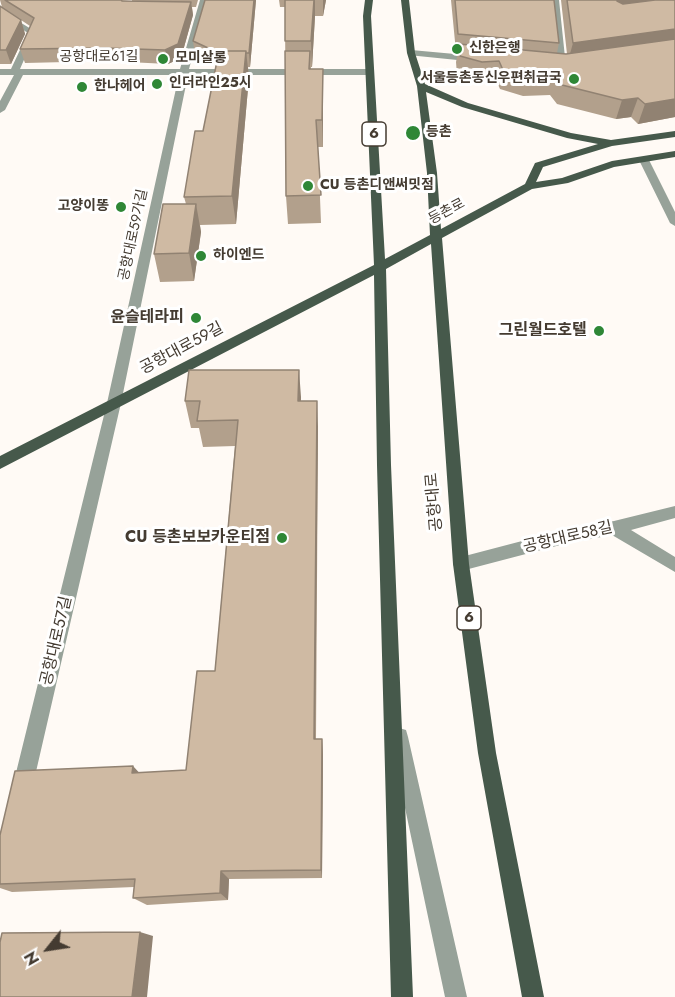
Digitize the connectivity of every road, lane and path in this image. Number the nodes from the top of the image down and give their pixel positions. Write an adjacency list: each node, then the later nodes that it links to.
1 (204, 0): 6 (street)
2 (369, 0): 16 (main road, 6)
3 (405, 0): 8 (main road, 공항대로 / 6)
4 (555, 0): 12 (street)
5 (190, 11): 6 (street)
6 (201, 11): 15 (street)
7 (0, 12): 14 (street)
8 (411, 53): 9 (street); 17 (main road, 공항대로 / 6)
9 (483, 60)
10 (551, 66): 12 (street)
11 (573, 66): 12 (street)
12 (562, 67)
13 (0, 72): 14 (street, 공항대로61길)
14 (17, 72): 15 (street, 공항대로61길); 18 (street)
15 (184, 72): 16 (street, 공항대로61길); 27 (street, 공항대로59가길)
16 (370, 72): 26 (main road, 6)
17 (421, 86): 20 (main road); 25 (main road, 공항대로 / 6)
18 (0, 110)
19 (675, 134): 20 (main road, 등촌로)
20 (611, 143): 23 (main road, 등촌로)
21 (675, 154): 22 (main road, 등촌로)
22 (644, 159): 23 (main road, 등촌로); 24 (street)
23 (529, 186): 25 (main road, 등촌로)
24 (675, 223)
25 (435, 236): 26 (main road, 등촌로); 31 (main road, 공항대로 / 6)
26 (380, 267): 27 (main road, 공항대로59길); 33 (main road, 6)
27 (114, 403): 28 (main road, 공항대로59길); 34 (street, 공항대로57길)
28 (0, 463)
29 (675, 512): 30 (street, 공항대로58길)
30 (614, 528): 31 (street, 공항대로58길); 32 (street)
31 (461, 564): 37 (main road, 공항대로 / 6)
32 (675, 565)
33 (392, 704): 35 (main road, 6); 36 (street)
34 (17, 810)
35 (402, 997)
36 (456, 997)
37 (533, 997)

